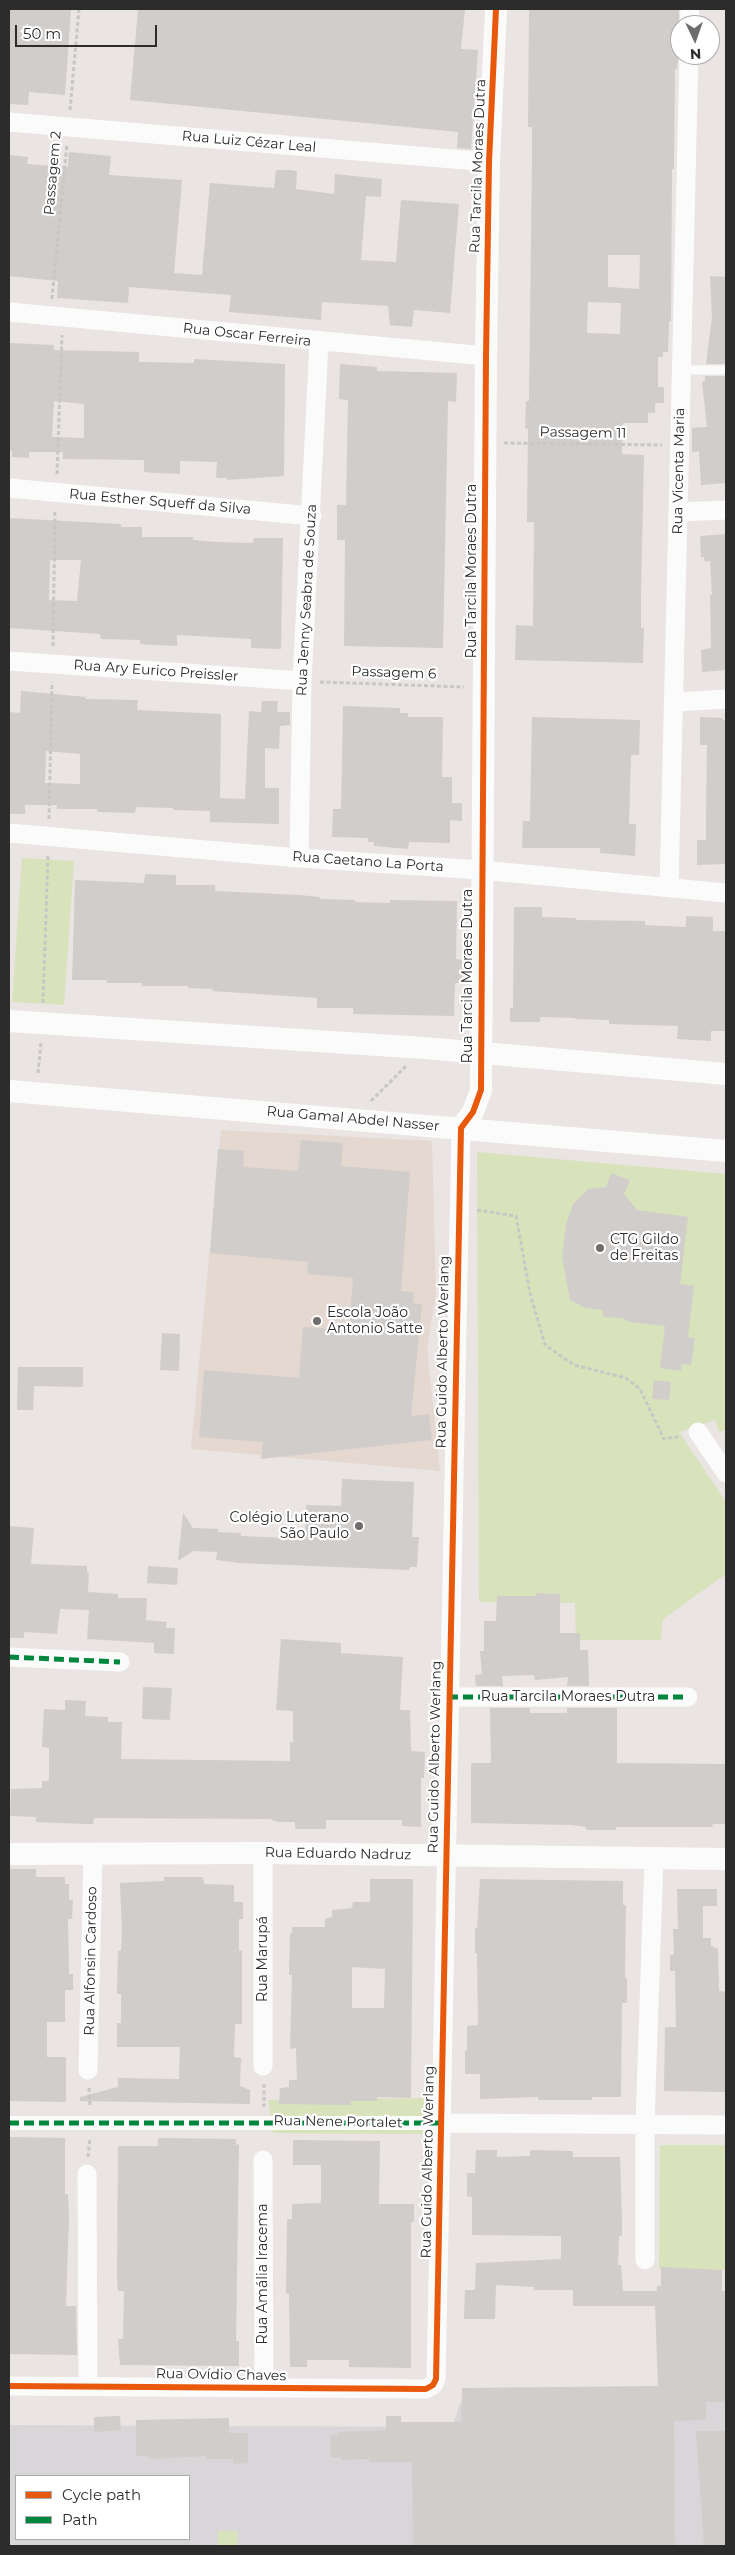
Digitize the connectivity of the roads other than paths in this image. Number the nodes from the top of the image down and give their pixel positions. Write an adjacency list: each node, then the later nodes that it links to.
1 (496, 9): 4 (street, Rua Tarcila Moraes Dutra)
2 (689, 65): 8 (street, Rua Vicenta Maria)
3 (9, 122): 4 (street, Rua Luiz Cézar Leal)
4 (489, 162): 7 (street, Rua Tarcila Moraes Dutra)
5 (9, 312): 6 (street, Rua Oscar Ferreira)
6 (318, 342): 7 (street, Rua Oscar Ferreira); 13 (street, Rua Jenny Seabra de Souza)
7 (486, 356): 20 (street, Rua Tarcila Moraes Dutra)
8 (681, 370): 9 (lane); 12 (street, Rua Vicenta Maria)
9 (726, 370)
10 (9, 488): 13 (street, Rua Esther Squeff da Silva)
11 (726, 510): 12 (street)
12 (678, 512): 17 (street, Rua Vicenta Maria)
13 (312, 516): 15 (street, Rua Jenny Seabra de Souza)
14 (9, 661): 15 (street, Rua Ary Eurico Preissler)
15 (302, 682): 19 (street, Rua Jenny Seabra de Souza)
16 (726, 698): 17 (street)
17 (675, 702): 21 (street, Rua Vicenta Maria)
18 (9, 833): 19 (street, Rua Caetano La Porta)
19 (299, 858): 20 (street, Rua Caetano La Porta)
20 (481, 870): 21 (street, Rua Caetano La Porta); 24 (street, Rua Tarcila Moraes Dutra)
21 (669, 888): 22 (street, Rua Caetano La Porta)
22 (726, 893)
23 (9, 1021): 24 (street)
24 (481, 1053): 25 (street); 27 (street, Rua Tarcila Moraes Dutra)
25 (726, 1074)
26 (9, 1091): 27 (street, Rua Gamal Abdel Nasser)
27 (461, 1128): 28 (street, Rua Gamal Abdel Nasser); 33 (street, Rua Guido Alberto Werlang)
28 (726, 1150)
29 (698, 1432): 30 (street)
30 (726, 1473)
31 (9, 1657): 32 (street)
32 (120, 1662)
33 (448, 1697): 34 (street, Rua Tarcila Moraes Dutra); 38 (street, Rua Guido Alberto Werlang)
34 (688, 1697)
35 (93, 1853): 36 (street, Rua Eduardo Nadruz); 37 (street, Rua Eduardo Nadruz); 42 (street, Rua Alfonsin Cardoso)
36 (263, 1853): 38 (street, Rua Eduardo Nadruz); 41 (street, Rua Marupá)
37 (9, 1854)
38 (446, 1855): 39 (street, Rua Eduardo Nadruz); 45 (street, Rua Guido Alberto Werlang)
39 (654, 1857): 40 (street, Rua Eduardo Nadruz); 43 (street)
40 (726, 1859)
41 (263, 2066)
42 (88, 2070)
43 (645, 2122): 45 (street, Rua Nene Portalet); 46 (street, Rua Nene Portalet); 49 (street)
44 (9, 2123): 45 (street, Rua Nene Portalet)
45 (441, 2123): 50 (street, Rua Guido Alberto Werlang)
46 (726, 2124)
47 (263, 2160): 53 (street, Rua Amália Iracema)
48 (87, 2174): 52 (street)
49 (645, 2260)
50 (432, 2385): 53 (street, Rua Ovídio Chaves)
51 (9, 2386): 52 (street, Rua Ovídio Chaves)
52 (88, 2386): 53 (street, Rua Ovídio Chaves)
53 (264, 2388)

